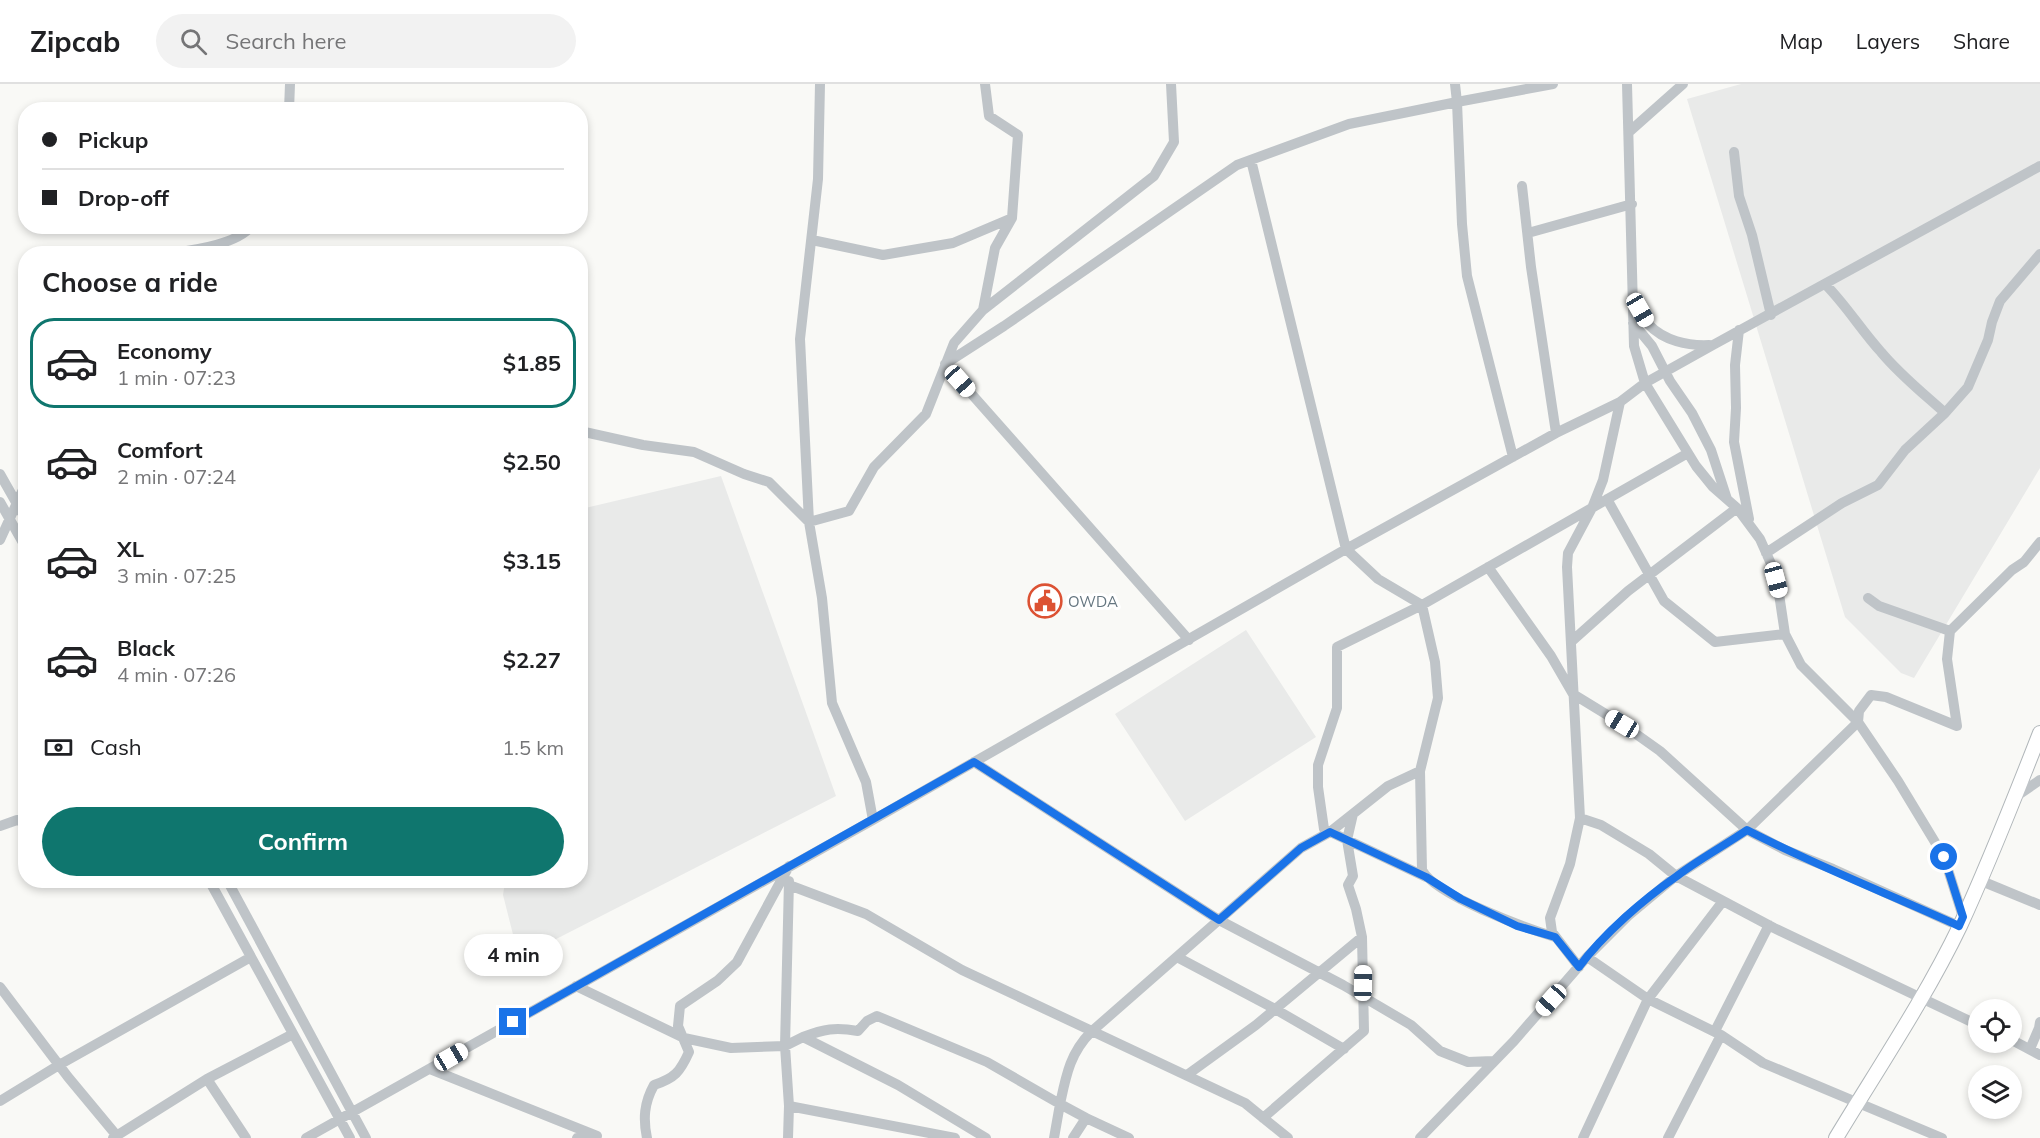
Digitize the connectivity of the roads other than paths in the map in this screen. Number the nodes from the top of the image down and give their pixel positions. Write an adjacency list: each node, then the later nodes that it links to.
1 (290, 84): 9 (street)
2 (820, 84): 20 (street)
3 (985, 84): 17 (street)
4 (1171, 84): 25 (street)
5 (1455, 84): 10 (street)
6 (1553, 84): 10 (street)
7 (1627, 84): 11 (street)
8 (1683, 84): 11 (street)
9 (289, 102)
10 (1457, 102): 13 (street); 38 (street)
11 (1629, 132): 16 (street)
12 (1734, 152): 26 (street)
13 (1251, 160): 30 (street); 54 (street)
14 (2040, 166): 23 (street)
15 (1522, 186): 18 (street)
16 (1632, 204): 18 (street); 24 (street)
17 (1012, 218): 20 (street); 25 (street)
18 (1528, 233): 36 (street)
19 (245, 234): 21 (street)
20 (812, 240): 49 (street)
21 (206, 246)
22 (2040, 254): 34 (street)
23 (1825, 284): 26 (street); 34 (street)
24 (1632, 296): 27 (street); 29 (street)
25 (983, 310): 30 (street)
26 (1770, 315): 28 (street)
27 (1633, 322): 31 (street); 32 (street)
28 (1739, 330): 29 (street); 50 (street)
29 (1713, 345): 31 (street)
30 (945, 364): 49 (street); 62 (street)
31 (1665, 371): 32 (street); 42 (street)
32 (1645, 383): 33 (street); 37 (street)
33 (1620, 402): 36 (street); 46 (street)
34 (1945, 413): 55 (street)
35 (588, 433): 49 (street)
36 (1556, 433): 38 (street)
37 (1688, 453): 41 (street); 42 (street)
38 (1513, 457): 54 (street)
39 (0, 474): 44 (street)
40 (18, 499): 44 (street)
41 (1607, 499): 46 (street); 57 (street)
42 (1727, 499): 47 (street)
43 (0, 502): 48 (street)
44 (16, 503): 45 (street); 48 (street)
45 (18, 506)
46 (1592, 508): 56 (street); 63 (street)
47 (1737, 508): 50 (street); 57 (street)
48 (9, 519): 51 (street); 52 (street)
49 (809, 522): 74 (street)
50 (1749, 522): 55 (street)
51 (18, 534)
52 (0, 540)
53 (2040, 542): 60 (street)
54 (1346, 549): 59 (street); 62 (street)
55 (1766, 553): 61 (street)
56 (1488, 567): 59 (street); 64 (street)
57 (1649, 574): 61 (street); 63 (street)
58 (1868, 598): 60 (street)
59 (1422, 605): 68 (street); 77 (street)
60 (1950, 632): 65 (street)
61 (1785, 634): 65 (street)
62 (1189, 640): 67 (street)
63 (1572, 641): 64 (street)
64 (1573, 694): 72 (street); 76 (street)
65 (1858, 722): 76 (street); 89 (street)
66 (2040, 733): 70 (main road)
67 (974, 762): 74 (street); 88 (street)
68 (1420, 771): 71 (street); 81 (street)
69 (2040, 780): 70 (street)
70 (2015, 797): 82 (main road)
71 (1353, 814): 77 (street); 78 (street)
72 (1580, 818): 80 (street); 92 (street)
73 (18, 820): 75 (street)
74 (873, 820): 79 (street)
75 (0, 825)
76 (1747, 830): 80 (street); 89 (street)
77 (1330, 832): 78 (street); 88 (street)
78 (1347, 840): 81 (street); 91 (street)
79 (789, 866): 83 (street); 98 (street); 110 (street)
80 (1676, 876): 86 (street); 95 (street)
81 (1426, 877): 92 (street)
82 (1979, 880): 87 (street); 89 (main road)
83 (789, 885): 106 (street); 112 (street)
84 (213, 888): 93 (street)
85 (231, 888): 125 (street)
86 (1723, 901): 90 (street); 102 (street)
87 (2040, 905)
88 (1219, 920): 94 (street); 97 (street)
89 (1961, 922): 101 (main road)
90 (1768, 925): 101 (street); 107 (street)
91 (1362, 937): 97 (street); 100 (street)
92 (1555, 937): 96 (street)
93 (251, 957): 108 (street); 117 (street)
94 (1177, 957): 103 (street); 106 (street)
95 (1587, 957): 96 (street); 102 (street)
96 (1579, 967): 116 (street)
97 (1319, 972): 100 (street); 103 (street)
98 (576, 986): 110 (street); 118 (street)
99 (0, 987): 117 (street)
100 (1363, 996): 113 (street); 116 (street)
101 (1920, 997): 104 (street); 122 (main road)
102 (1647, 999): 107 (street); 145 (street)
103 (1275, 1009): 113 (street); 119 (street)
104 (1968, 1020)
105 (2040, 1022): 114 (street)
106 (1090, 1032): 119 (street); 123 (street)
107 (1718, 1033): 122 (street); 146 (street)
108 (293, 1034): 120 (street); 128 (street)
109 (803, 1037): 112 (street); 123 (street); 139 (street)
110 (684, 1038): 112 (street); 136 (street)
111 (2022, 1045): 114 (street)
112 (785, 1046): 124 (street)
113 (1344, 1049): 127 (street)
114 (2030, 1049): 115 (street)
115 (2040, 1055)
116 (1493, 1061): 144 (street)
117 (59, 1065): 121 (street); 129 (street)
118 (430, 1069): 125 (street); 130 (street)
119 (1187, 1075): 127 (street)
120 (207, 1078): 129 (street); 131 (street)
121 (0, 1101)
122 (1857, 1103): 147 (main road); 148 (street)
123 (1060, 1104): 126 (street); 140 (street)
124 (789, 1106): 137 (street); 138 (street)
125 (352, 1112): 128 (street); 134 (street)
126 (1086, 1118): 141 (street); 142 (street)
127 (1263, 1118): 143 (street)
128 (340, 1119): 132 (street); 133 (street)
129 (116, 1137)
130 (599, 1137): 135 (street)
131 (246, 1138)
132 (306, 1138)
133 (350, 1138)
134 (366, 1138)
135 (578, 1138)
136 (647, 1138)
137 (788, 1138)
138 (955, 1138)
139 (986, 1138)
140 (1054, 1138)
141 (1073, 1138)
142 (1129, 1138)
143 (1288, 1138)
144 (1420, 1138)
145 (1583, 1138)
146 (1668, 1138)
147 (1836, 1138)
148 (1942, 1138)

